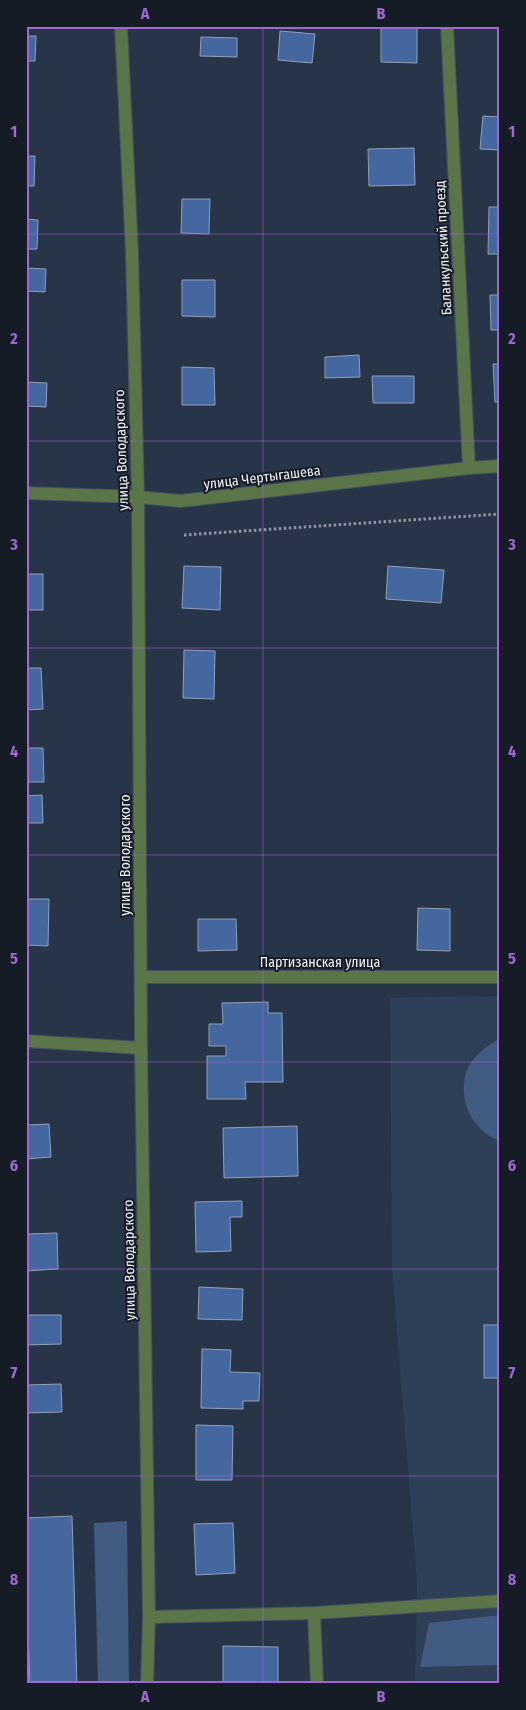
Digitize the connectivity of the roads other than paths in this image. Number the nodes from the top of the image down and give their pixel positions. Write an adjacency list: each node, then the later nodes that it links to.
1 (121, 26): 6 (street, улица Володарского)
2 (447, 26): 4 (street, Баланкульский проезд)
3 (500, 466): 4 (street, улица Чертыгашева)
4 (469, 468): 6 (street, улица Чертыгашева)
5 (26, 493): 6 (street, улица Чертыгашева)
6 (138, 497): 7 (street, улица Володарского)
7 (141, 977): 8 (street, Партизанская улица); 10 (street, улица Володарского)
8 (500, 977)
9 (26, 1041): 10 (street)
10 (141, 1048): 13 (street, улица Володарского)
11 (500, 1601): 12 (street)
12 (314, 1613): 13 (street); 15 (street)
13 (149, 1617): 14 (street, улица Володарского)
14 (147, 1684)
15 (317, 1684)

